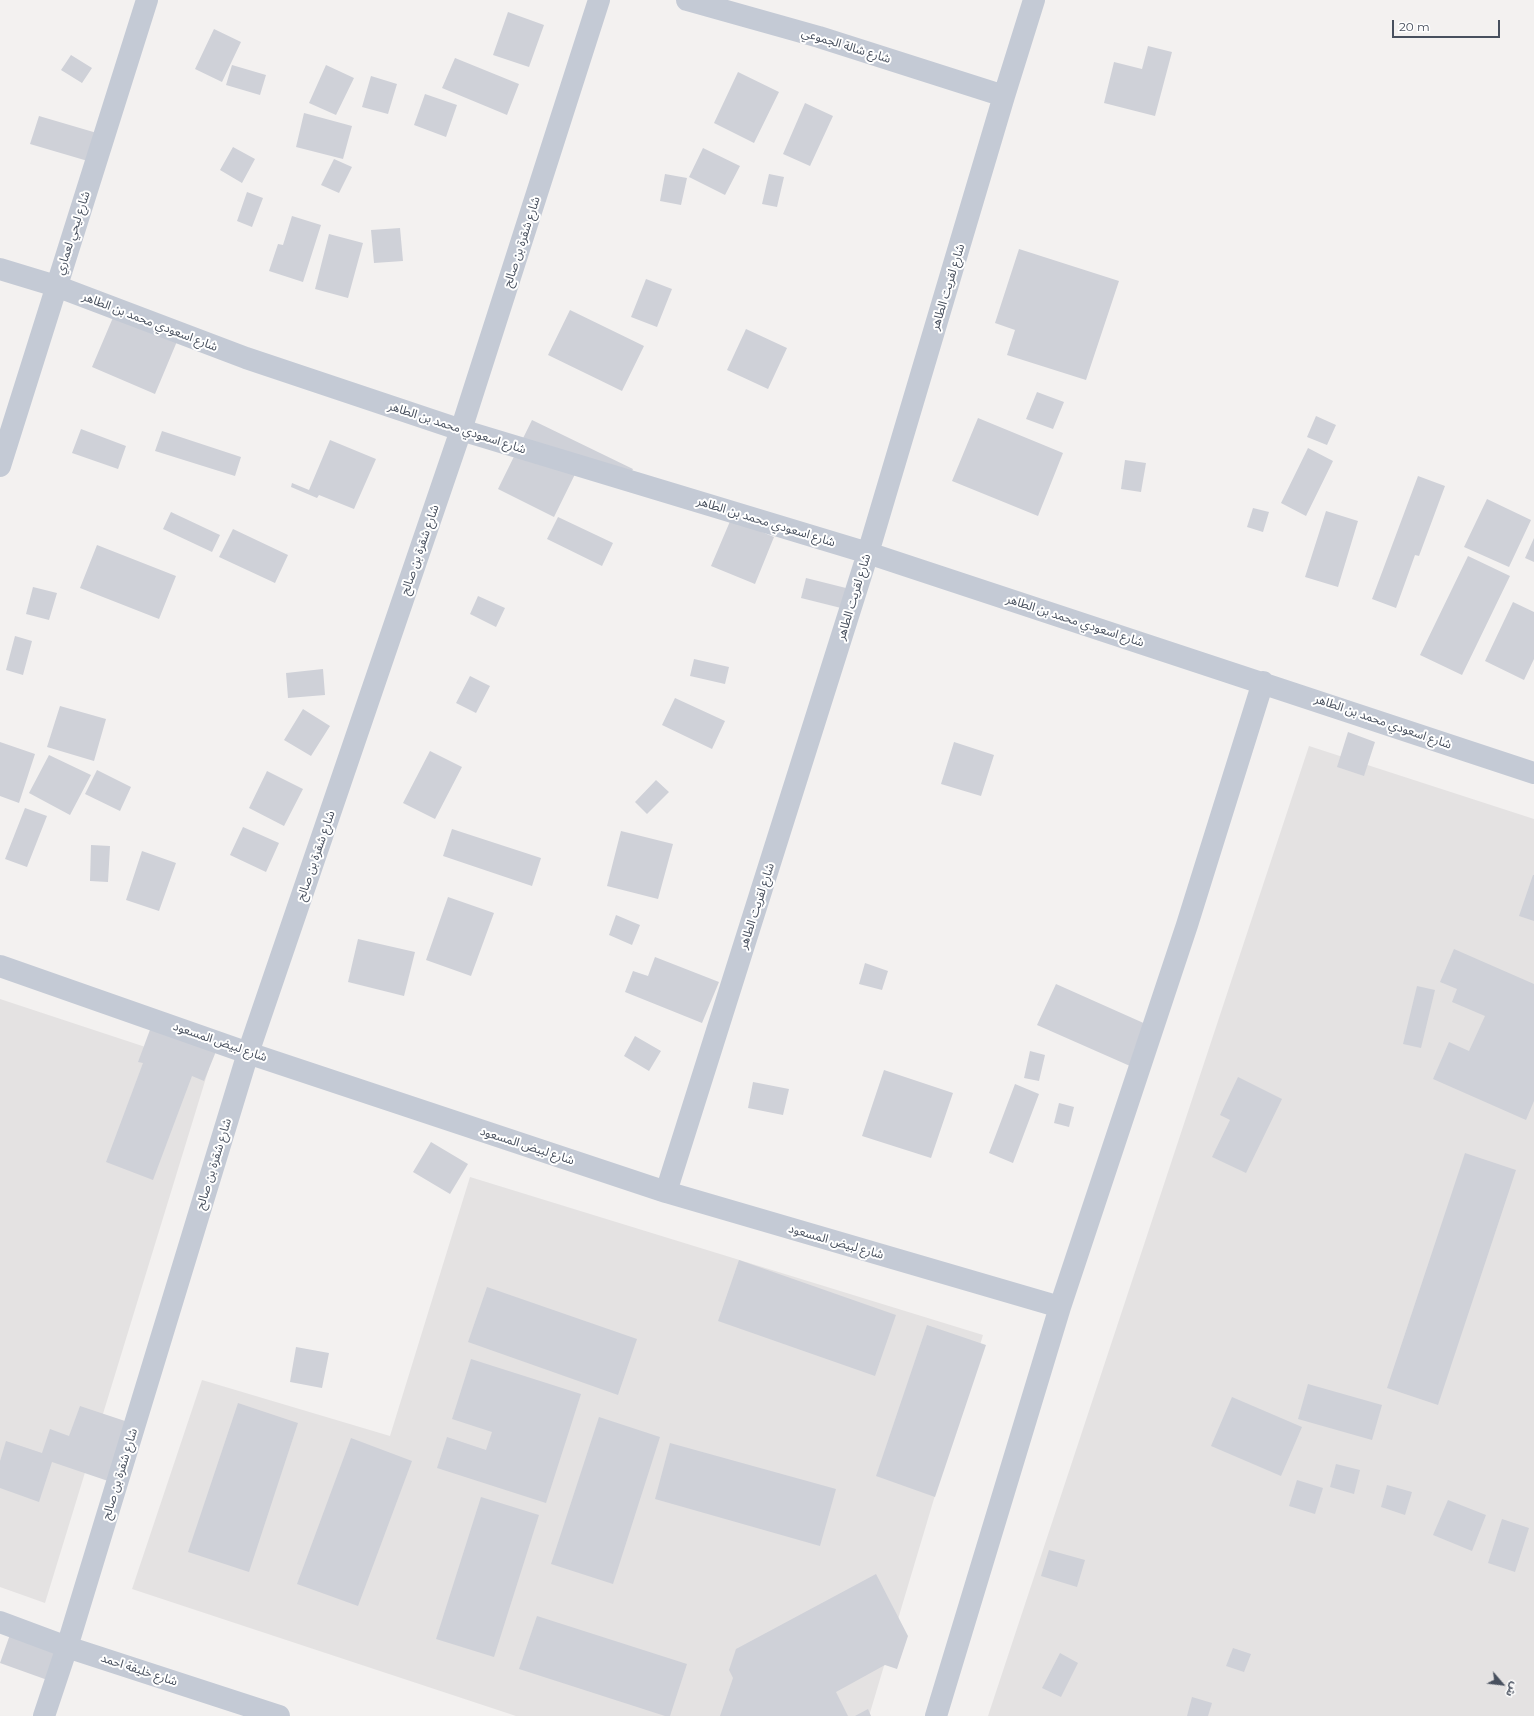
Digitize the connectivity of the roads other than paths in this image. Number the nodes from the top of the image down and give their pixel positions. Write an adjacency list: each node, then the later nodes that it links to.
1 (147, 0): 7 (street, شارع ليحي لعماري)
2 (599, 0): 8 (street, شارع شقرة بن صالح)
3 (687, 0): 5 (street, شارع شالة الجموعي)
4 (1034, 0): 5 (street, شارع لقريت الطاهر)
5 (1004, 96): 10 (street, شارع لقريت الطاهر)
6 (0, 269): 7 (street, شارع اسعودي محمد بن الطاهر)
7 (56, 286): 8 (street, شارع اسعودي محمد بن الطاهر); 9 (street, شارع ليحي لعماري)
8 (461, 430): 10 (street, شارع اسعودي محمد بن الطاهر); 14 (street, شارع شقرة بن صالح)
9 (0, 466)
10 (868, 553): 11 (street, شارع اسعودي محمد بن الطاهر); 15 (street, شارع لقريت الطاهر)
11 (1263, 682): 12 (street, شارع اسعودي محمد بن الطاهر); 16 (street)
12 (1534, 773)
13 (0, 966): 14 (street, شارع لبيض المسعود)
14 (248, 1053): 15 (street, شارع لبيض المسعود); 18 (street, شارع شقرة بن صالح)
15 (666, 1192): 16 (street, شارع لبيض المسعود)
16 (1060, 1307): 21 (street)
17 (0, 1622): 18 (street, شارع خليفة احمد)
18 (67, 1647): 19 (street, شارع شقرة بن صالح); 20 (street, شارع خليفة احمد)
19 (44, 1716)
20 (279, 1716)
21 (936, 1716)

